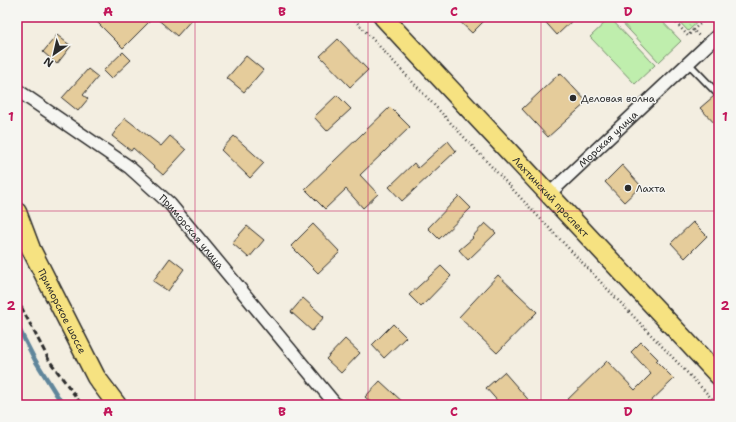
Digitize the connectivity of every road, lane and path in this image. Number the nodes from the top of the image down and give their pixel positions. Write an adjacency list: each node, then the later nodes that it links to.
1 (352, 17): 16 (path)
2 (383, 17): 11 (main road, Лахтинский проспект)
3 (671, 17): 5 (path)
4 (708, 17): 5 (path)
5 (693, 30): 7 (path)
6 (719, 34): 7 (street, Морская улица)
7 (708, 45): 8 (street, Морская улица)
8 (688, 63): 10 (lane); 11 (street, Морская улица)
9 (17, 90): 15 (street, Приморская улица)
10 (716, 93)
11 (548, 195): 13 (main road, Лахтинский проспект)
12 (17, 212): 14 (main road, Приморское шоссе)
13 (719, 376)
14 (117, 405)
15 (336, 405)
16 (718, 405)

